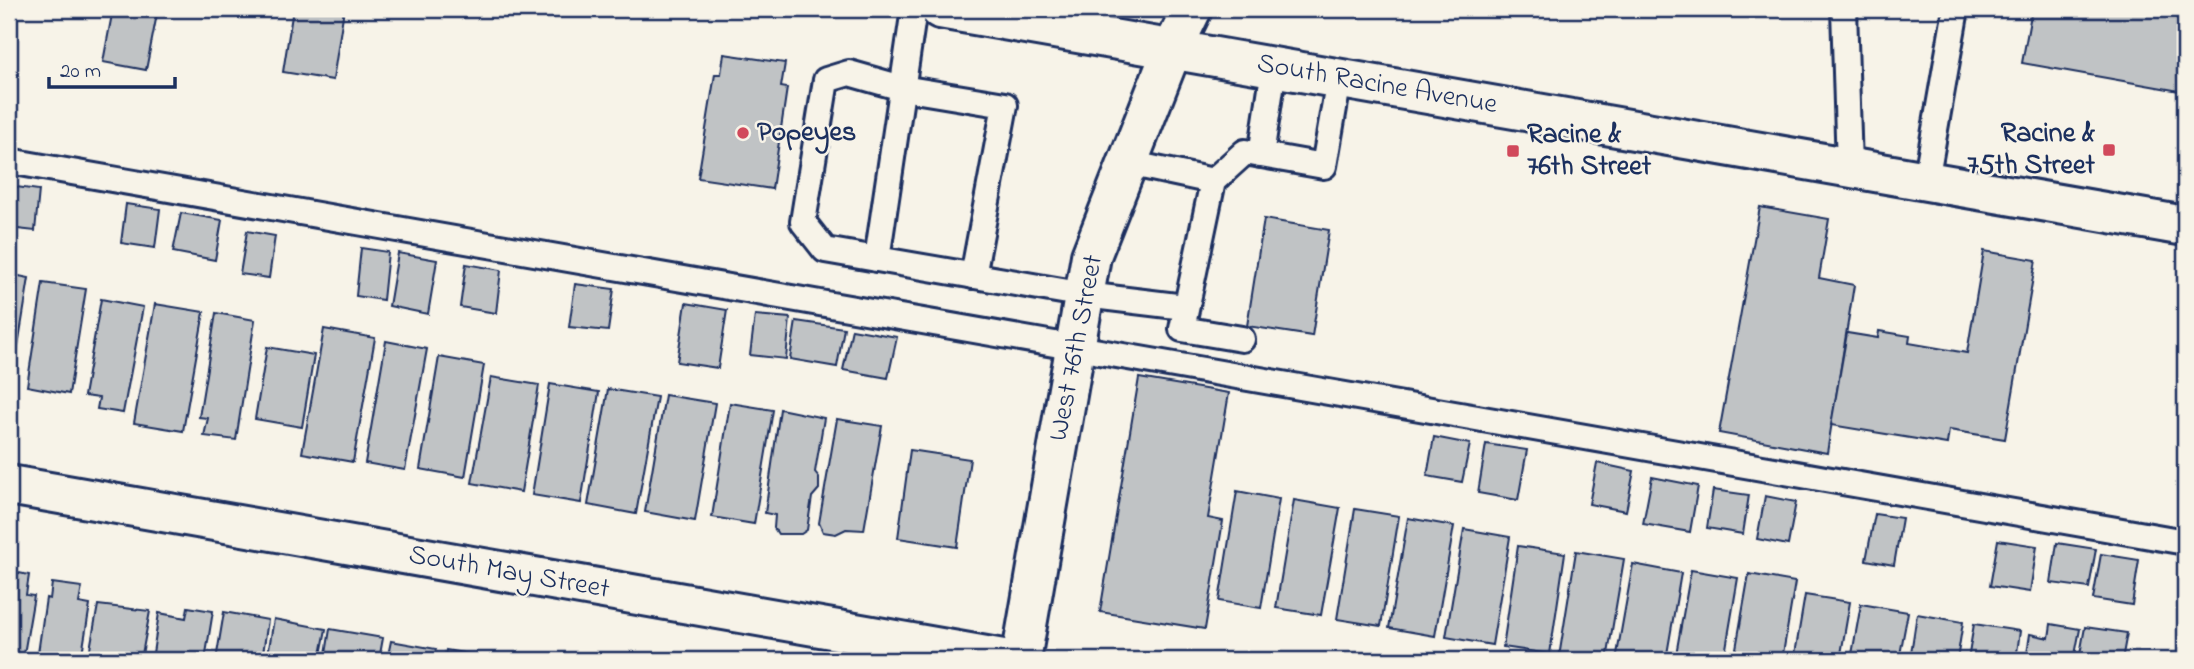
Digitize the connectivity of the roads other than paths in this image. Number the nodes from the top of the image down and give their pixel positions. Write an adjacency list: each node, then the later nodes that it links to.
1 (914, 9): 9 (lane)
2 (940, 9): 6 (street, South Racine Avenue)
3 (1192, 9): 6 (street, West 76th Street)
4 (1844, 9): 13 (lane)
5 (1956, 9): 15 (lane)
6 (1172, 50): 7 (street, South Racine Avenue); 12 (street, West 76th Street)
7 (1275, 68): 8 (street, South Racine Avenue); 10 (lane)
8 (1339, 79): 10 (lane); 13 (street, South Racine Avenue)
9 (902, 88): 17 (lane); 17 (lane); 18 (lane)
10 (1261, 155): 14 (lane)
11 (9, 161): 22 (lane)
12 (1128, 163): 14 (lane); 19 (street, West 76th Street)
13 (1849, 167): 15 (street, South Racine Avenue)
14 (1213, 181): 20 (lane)
15 (1926, 181): 16 (street, South Racine Avenue)
16 (2185, 226)
17 (877, 259): 18 (lane)
18 (973, 276): 19 (lane)
19 (1085, 295): 20 (lane); 22 (street, West 76th Street)
20 (1185, 307): 21 (lane)
21 (1242, 339)
22 (1075, 348): 24 (lane); 26 (street, West 76th Street)
23 (9, 485): 25 (street, South May Street)
24 (2185, 542)
25 (1009, 660)
26 (1021, 660)

